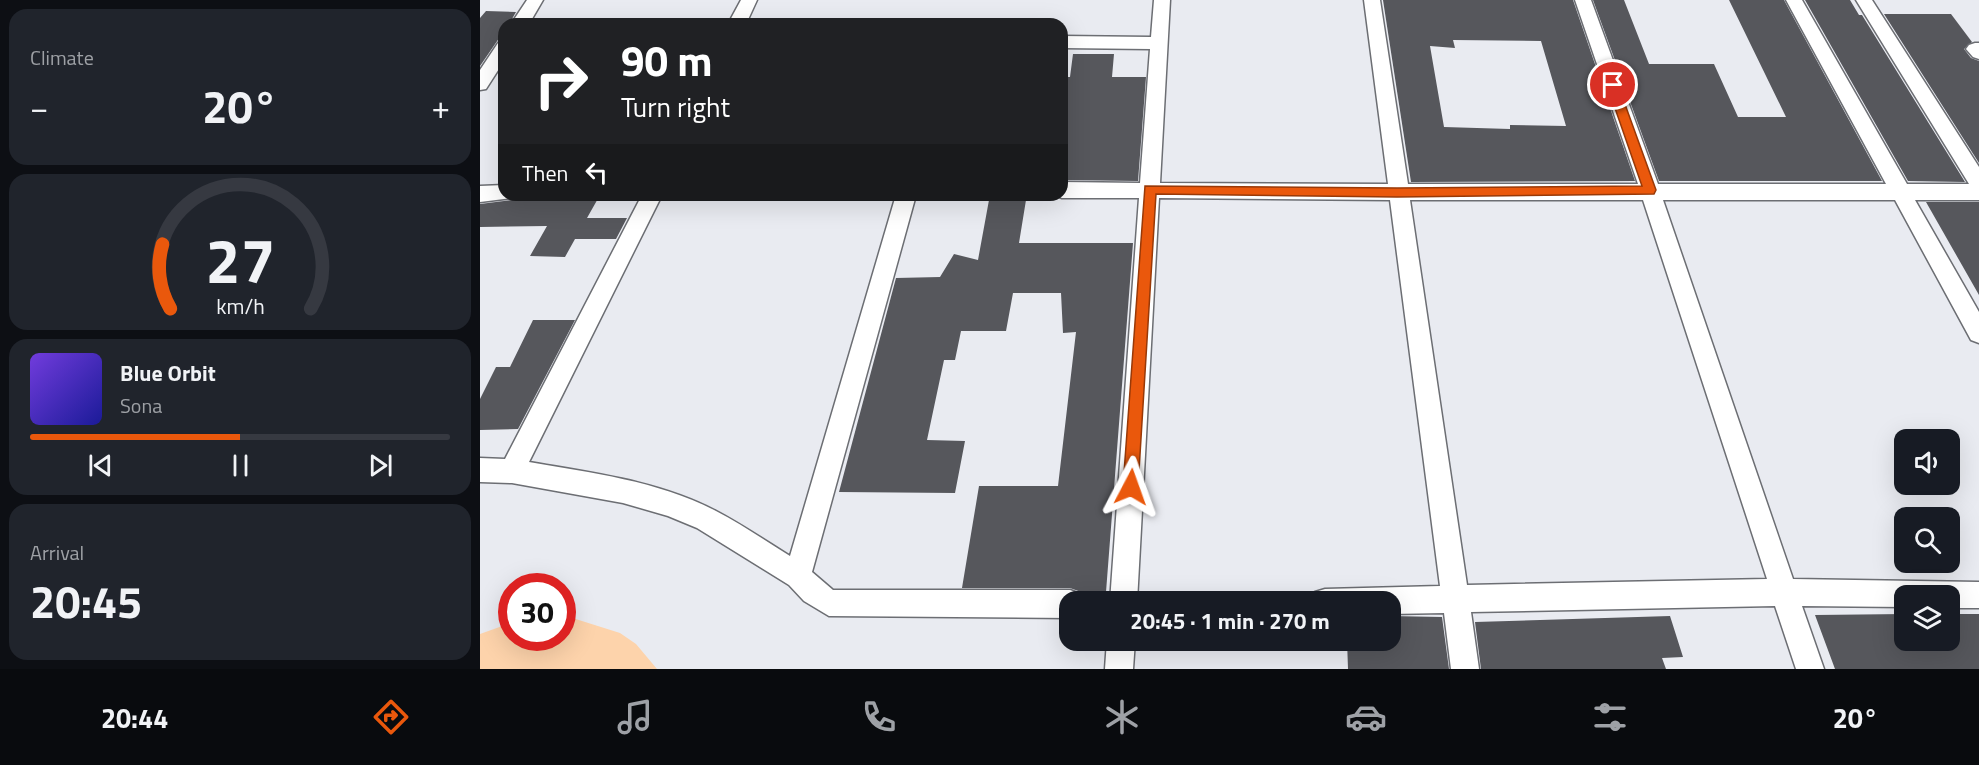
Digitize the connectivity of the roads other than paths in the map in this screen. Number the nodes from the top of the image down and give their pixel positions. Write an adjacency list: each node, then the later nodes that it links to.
1 (535, 0): 8 (street)
2 (749, 0): 9 (street)
3 (1162, 0): 11 (street)
4 (1372, 0): 21 (street)
5 (1583, 0): 19 (street)
6 (1794, 0): 20 (street)
7 (1864, 0): 16 (street)
8 (523, 18)
9 (740, 18)
10 (1068, 42): 11 (street)
11 (1159, 43): 18 (street)
12 (1979, 49): 13 (street)
13 (1979, 54)
14 (498, 57): 15 (street)
15 (480, 84)
16 (1979, 183)
17 (1068, 189): 18 (street)
18 (1150, 189): 21 (street); 31 (street)
19 (1650, 190): 20 (street); 21 (street); 32 (street)
20 (1899, 191): 22 (street); 27 (street)
21 (1397, 192): 34 (street)
22 (1979, 192)
23 (498, 193): 24 (street)
24 (480, 194)
25 (649, 201): 29 (street)
26 (904, 201): 30 (street)
27 (1979, 333)
28 (480, 470): 29 (street)
29 (512, 471): 30 (street)
30 (798, 576): 36 (street)
31 (1124, 591)
32 (1784, 592): 33 (street); 34 (street); 40 (street)
33 (1979, 594)
34 (1455, 599): 35 (street); 39 (street)
35 (1401, 600)
36 (1059, 604)
37 (1120, 651): 38 (street)
38 (1119, 669)
39 (1465, 669)
40 (1810, 669)

